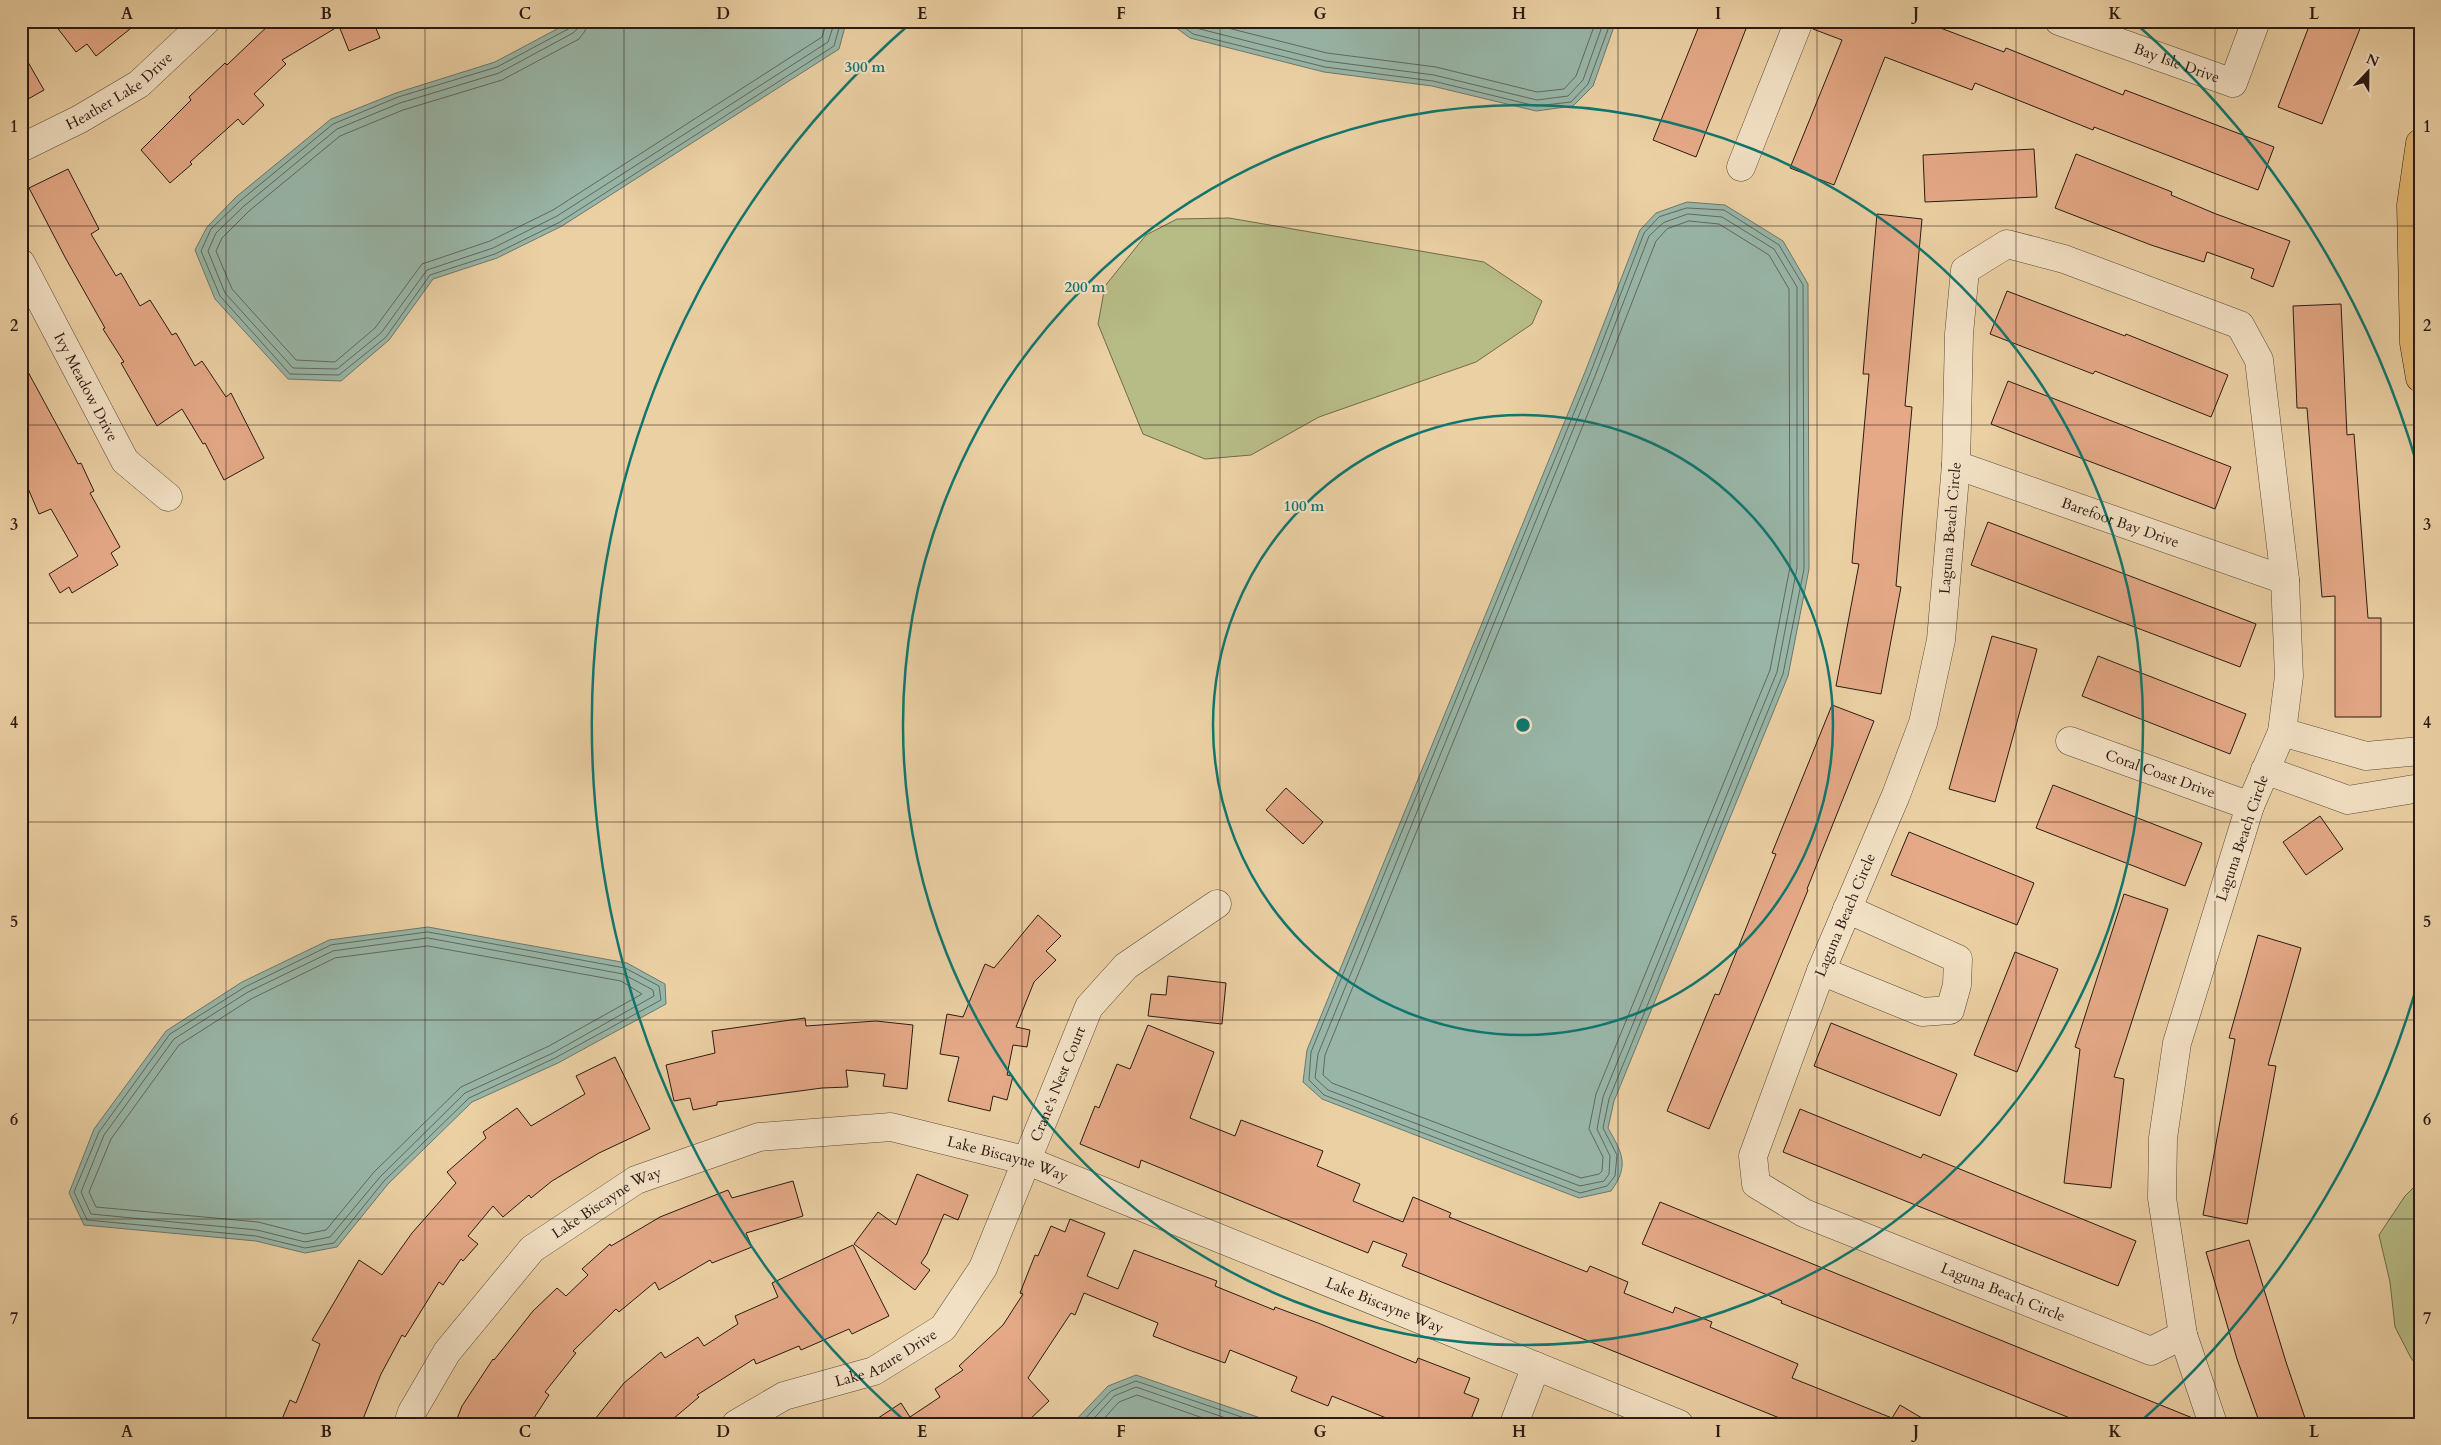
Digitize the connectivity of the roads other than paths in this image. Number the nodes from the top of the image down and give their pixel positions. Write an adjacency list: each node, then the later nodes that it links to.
1 (206, 21): 6 (street, Heather Lake Drive)
2 (1799, 21): 7 (street)
3 (2059, 21): 4 (street, Bay Isle Drive)
4 (2256, 21)
5 (2420, 143): 9 (main road)
6 (21, 148)
7 (1740, 167)
8 (21, 263): 11 (street, Ivy Meadow Drive)
9 (2420, 378)
10 (1956, 465): 12 (street, Barefoot Bay Drive); 12 (street, Laguna Beach Circle); 20 (street, Laguna Beach Circle)
11 (168, 497)
12 (2285, 580): 13 (street, Laguna Beach Circle)
13 (2282, 732): 15 (street); 16 (street, Laguna Beach Circle)
14 (2070, 741): 18 (street, Coral Coast Drive)
15 (2420, 751)
16 (2264, 770): 17 (street); 18 (street, Laguna Beach Circle)
17 (2420, 788)
18 (2250, 806): 23 (street, Laguna Beach Circle)
19 (1217, 904): 22 (street, Crane's Nest Court)
20 (1847, 909): 21 (street, Laguna Beach Circle); 21 (street)
21 (1821, 971): 23 (street, Laguna Beach Circle)
22 (1028, 1160): 24 (street, Lake Biscayne Way); 25 (street, Lake Biscayne Way); 26 (street, Lake Azure Drive)
23 (2183, 1335): 29 (street)
24 (1536, 1366): 27 (street); 28 (street, Lake Biscayne Way)
25 (408, 1424)
26 (736, 1424)
27 (1514, 1424)
28 (1679, 1424)
29 (2213, 1424)

